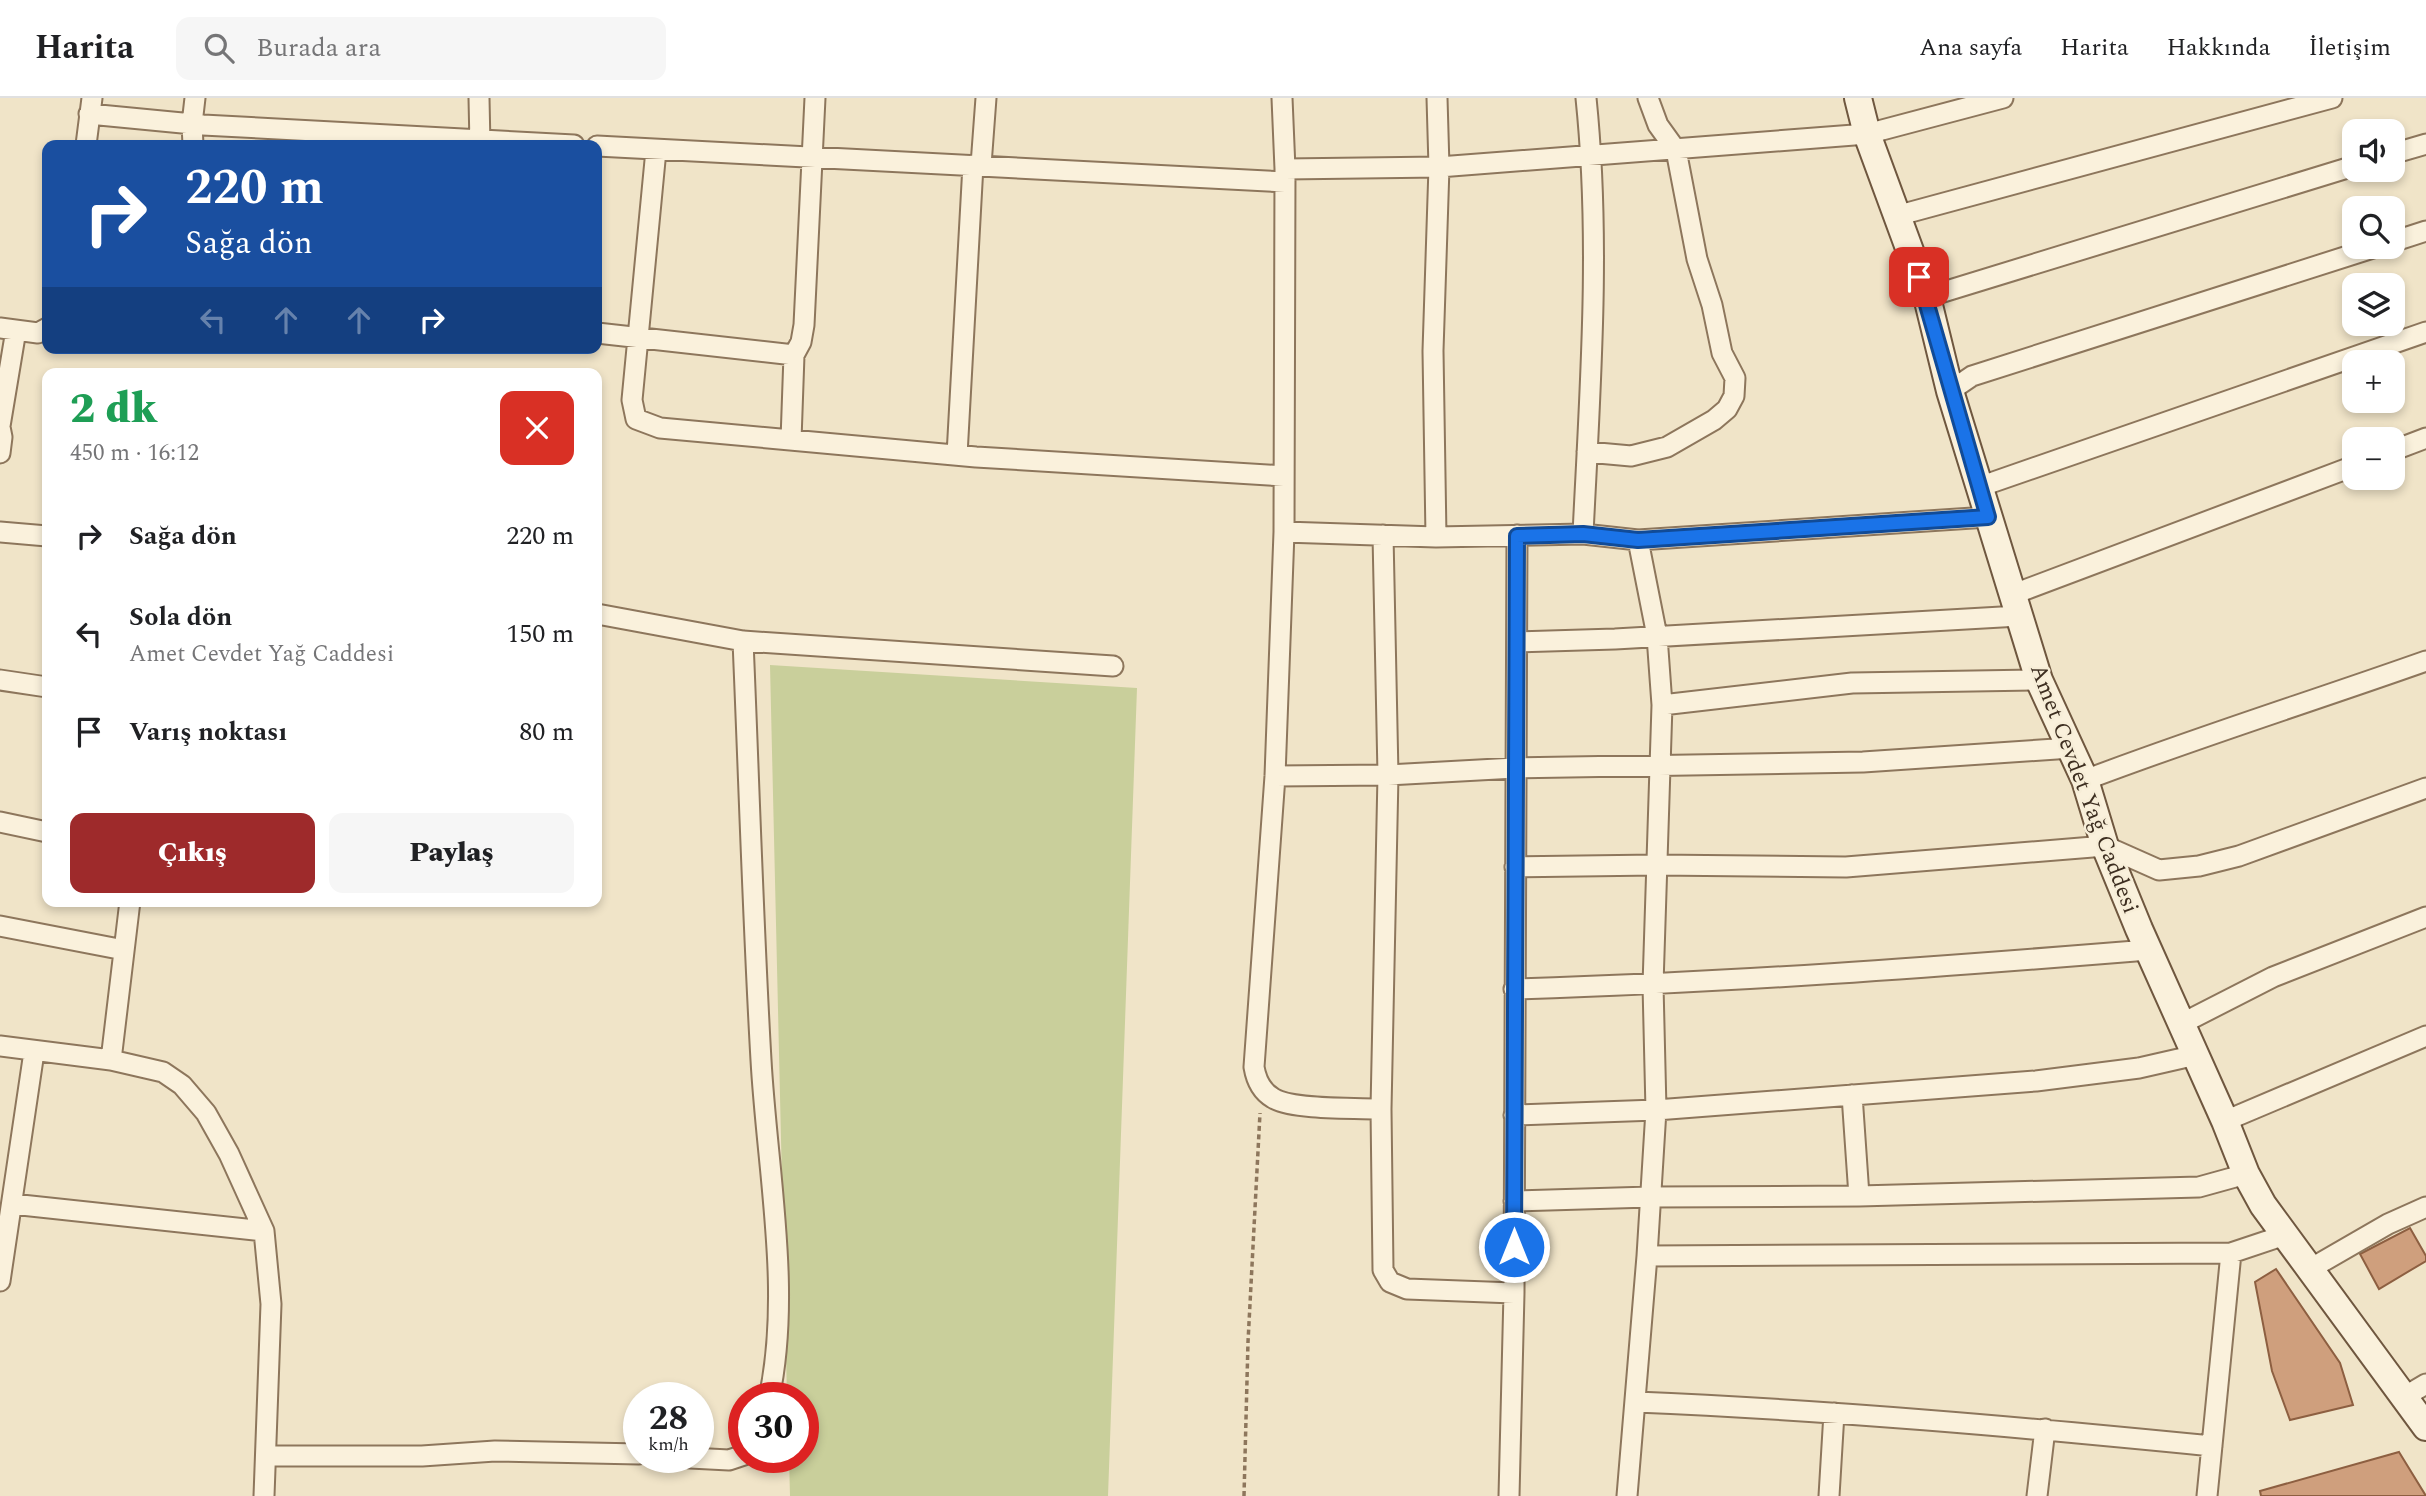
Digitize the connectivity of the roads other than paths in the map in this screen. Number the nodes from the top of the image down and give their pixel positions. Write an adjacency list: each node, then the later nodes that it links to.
1 (195, 98): 13 (street)
2 (479, 98): 18 (street)
3 (815, 98): 24 (street)
4 (986, 98): 26 (street)
5 (1282, 98): 29 (street)
6 (1437, 98): 27 (street)
7 (1586, 98): 25 (street)
8 (1648, 98): 22 (street)
9 (1858, 98): 14 (street, Amet Cevdet Yağ Caddesi)
10 (2003, 98): 14 (street)
11 (2332, 98): 30 (street)
12 (91, 106): 13 (street); 15 (street)
13 (192, 124): 16 (street); 17 (street)
14 (1867, 134): 22 (street); 30 (street, Amet Cevdet Yağ Caddesi)
15 (87, 140)
16 (193, 140)
17 (435, 140)
18 (480, 140)
19 (2426, 144): 23 (street)
20 (602, 146): 21 (street)
21 (656, 150): 24 (street); 39 (street)
22 (1676, 150): 25 (street); 46 (street)
23 (2405, 150)
24 (810, 156): 26 (street); 40 (street)
25 (1592, 156): 27 (street); 46 (street)
26 (977, 165): 29 (street); 48 (street)
27 (1440, 167): 29 (street); 59 (street)
28 (2342, 170): 34 (street)
29 (1285, 176): 50 (street)
30 (1896, 216): 34 (street, Amet Cevdet Yağ Caddesi)
31 (2426, 231): 32 (street)
32 (2405, 238)
33 (2342, 258): 41 (street)
34 (1927, 297): 41 (street, Amet Cevdet Yağ Caddesi)
35 (8, 329): 36 (street); 42 (street)
36 (42, 331)
37 (2426, 332): 51 (street)
38 (602, 333): 39 (street)
39 (638, 337): 40 (street); 44 (street)
40 (794, 355): 44 (street)
41 (1950, 391): 51 (street, Amet Cevdet Yağ Caddesi)
42 (0, 426): 47 (street)
43 (2426, 438): 45 (street)
44 (791, 440): 48 (street)
45 (2405, 446)
46 (1587, 452): 55 (street)
47 (0, 453)
48 (957, 455): 50 (street)
49 (2342, 471): 61 (street)
50 (1284, 476): 54 (street)
51 (1979, 487): 52 (street, Amet Cevdet Yağ Caddesi)
52 (1988, 517): 60 (street); 61 (street, Amet Cevdet Yağ Caddesi)
53 (0, 532): 57 (street)
54 (1284, 532): 56 (street); 76 (street)
55 (1583, 534): 58 (street); 60 (street)
56 (1383, 535): 59 (street); 75 (street)
57 (42, 536)
58 (1517, 536): 59 (street); 65 (street)
59 (1436, 537)
60 (1638, 540): 63 (street)
61 (2016, 605): 63 (street); 69 (street, Amet Cevdet Yağ Caddesi)
62 (602, 615): 64 (street)
63 (1657, 636): 65 (street); 71 (street)
64 (743, 641): 67 (street); 115 (street)
65 (1517, 642): 74 (street)
66 (2426, 661): 77 (street)
67 (1113, 666)
68 (0, 680): 70 (street)
69 (2039, 680): 71 (street); 72 (street, Amet Cevdet Yağ Caddesi)
70 (42, 686)
71 (1662, 705): 73 (street)
72 (2071, 748): 73 (street); 77 (street, Amet Cevdet Yağ Caddesi)
73 (1659, 765): 74 (street); 82 (street)
74 (1516, 768): 75 (street); 83 (street)
75 (1388, 775): 76 (street); 98 (street)
76 (1275, 776): 98 (street)
77 (2085, 780): 81 (street, Amet Cevdet Yağ Caddesi)
78 (2426, 788): 81 (street)
79 (0, 822): 80 (street)
80 (42, 831)
81 (2105, 846): 82 (street); 88 (street, Amet Cevdet Yağ Caddesi)
82 (1656, 865): 83 (street); 89 (street)
83 (1515, 867): 90 (street)
84 (129, 907): 87 (street)
85 (2426, 917): 91 (street)
86 (0, 926): 87 (street)
87 (124, 950): 96 (street)
88 (2148, 950): 89 (street); 91 (street, Amet Cevdet Yağ Caddesi)
89 (1653, 985): 90 (street); 99 (street)
90 (1514, 989): 100 (street)
91 (2182, 1024): 95 (street, Amet Cevdet Yağ Caddesi)
92 (2426, 1036): 101 (street)
93 (0, 1046): 94 (street)
94 (34, 1052): 96 (street); 106 (street)
95 (2196, 1055): 97 (street); 101 (street, Amet Cevdet Yağ Caddesi)
96 (111, 1060): 108 (street)
97 (1852, 1095): 99 (street); 104 (street)
98 (1381, 1109): 114 (street)
99 (1656, 1110): 100 (street); 103 (street)
100 (1514, 1115): 105 (street)
101 (2225, 1121): 102 (street, Amet Cevdet Yağ Caddesi)
102 (2246, 1174): 104 (street); 109 (street, Amet Cevdet Yağ Caddesi)
103 (1650, 1196): 104 (street); 105 (street); 111 (street)
104 (1859, 1196)
105 (1514, 1201): 114 (street)
106 (12, 1204): 108 (street); 113 (street)
107 (2426, 1207): 112 (street)
108 (264, 1231): 123 (street)
109 (2285, 1236): 110 (street); 112 (street, Amet Cevdet Yağ Caddesi)
110 (2231, 1254): 111 (street); 121 (street)
111 (1647, 1256): 117 (street)
112 (2310, 1269): 116 (street, Amet Cevdet Yağ Caddesi)
113 (0, 1281)
114 (1514, 1293): 125 (street)
115 (772, 1382)
116 (2415, 1391): 119 (street, Amet Cevdet Yağ Caddesi)
117 (1636, 1402): 118 (street); 126 (street)
118 (1835, 1413): 120 (street); 127 (street)
119 (2426, 1427)
120 (2045, 1429): 121 (street); 128 (street)
121 (2212, 1446): 129 (street)
122 (623, 1454): 123 (street)
123 (265, 1456): 124 (street)
124 (264, 1496)
125 (1509, 1496)
126 (1628, 1496)
127 (1833, 1496)
128 (2037, 1496)
129 (2207, 1496)

